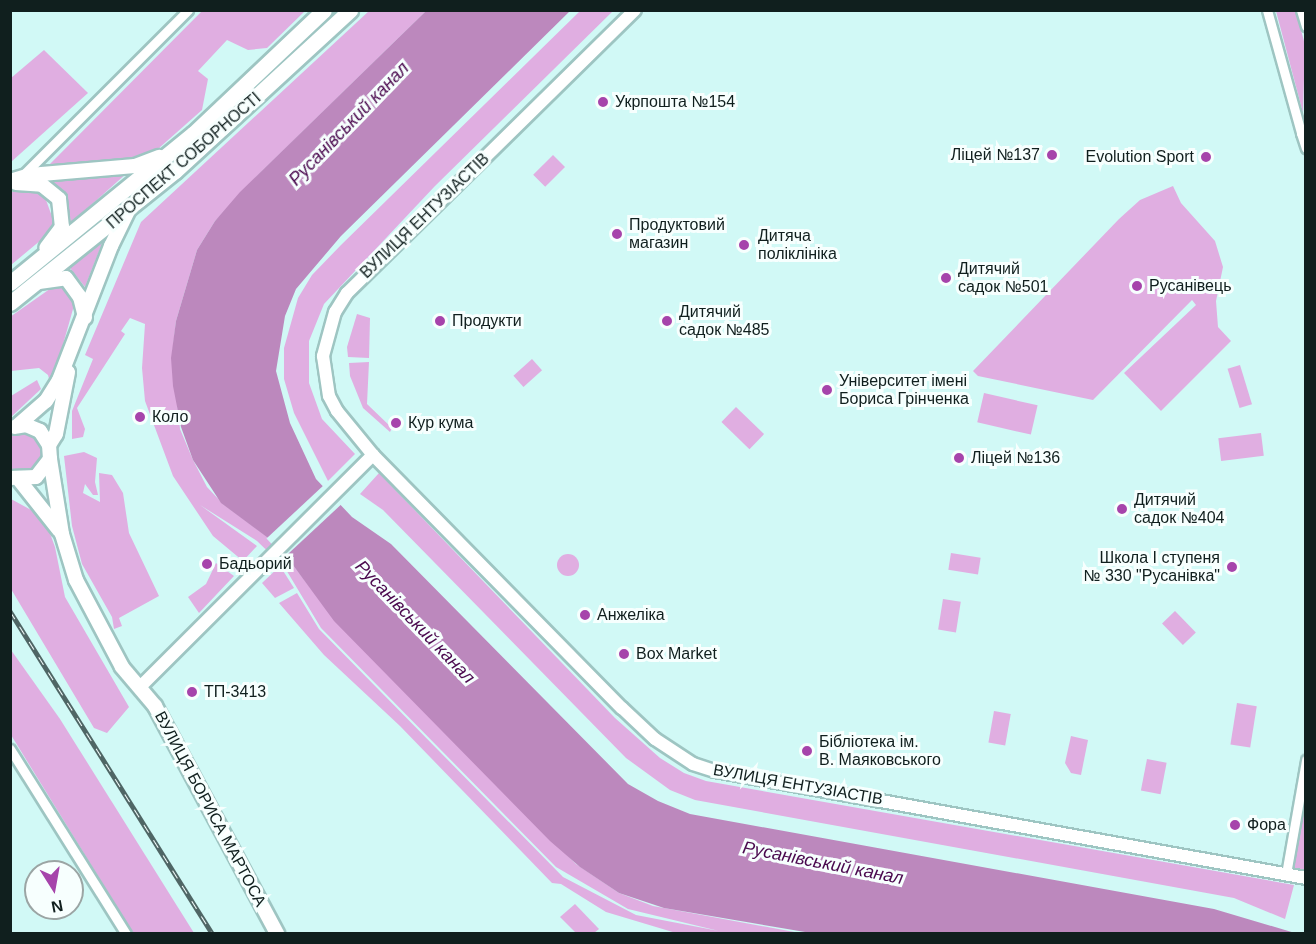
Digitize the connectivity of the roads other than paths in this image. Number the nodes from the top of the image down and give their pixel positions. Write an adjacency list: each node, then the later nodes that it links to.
1 (188, 10): 11 (street)
2 (324, 10): 9 (highway, ПРОСПЕКТ СОБОРНОСТІ)
3 (350, 10): 12 (highway, ПРОСПЕКТ СОБОРНОСТІ)
4 (635, 10): 20 (street, ВУЛИЦЯ ЕНТУЗІАСТІВ)
5 (1267, 10): 8 (street)
6 (1301, 10): 7 (street)
7 (1305, 26)
8 (1303, 132): 10 (street)
9 (179, 146): 11 (main road); 13 (highway, ПРОСПЕКТ СОБОРНОСТІ)
10 (1305, 148)
11 (14, 180): 13 (main road)
12 (129, 209): 14 (highway, ПРОСПЕКТ СОБОРНОСТІ); 16 (main road, ВУЛИЦЯ БОРИСА МАРТОСА)
13 (12, 282)
14 (39, 282): 15 (highway, ПРОСПЕКТ СОБОРНОСТІ); 16 (main road)
15 (10, 303)
16 (85, 317): 17 (main road, ВУЛИЦЯ БОРИСА МАРТОСА)
17 (71, 354): 18 (main road, ВУЛИЦЯ БОРИСА МАРТОСА); 19 (main road, ВУЛИЦЯ БОРИСА МАРТОСА)
18 (14, 427): 19 (main road)
19 (50, 452): 21 (main road); 22 (main road, ВУЛИЦЯ БОРИСА МАРТОСА)
20 (374, 455): 23 (street); 26 (street, ВУЛИЦЯ ЕНТУЗІАСТІВ)
21 (13, 479): 22 (main road, ВУЛИЦЯ БОРИСА МАРТОСА)
22 (62, 534): 23 (main road, ВУЛИЦЯ БОРИСА МАРТОСА)
23 (140, 687): 29 (main road, ВУЛИЦЯ БОРИСА МАРТОСА)
24 (10, 749): 28 (street)
25 (1305, 760): 26 (street)
26 (1286, 874): 27 (street, ВУЛИЦЯ ЕНТУЗІАСТІВ)
27 (1305, 878)
28 (126, 933)
29 (277, 933)

